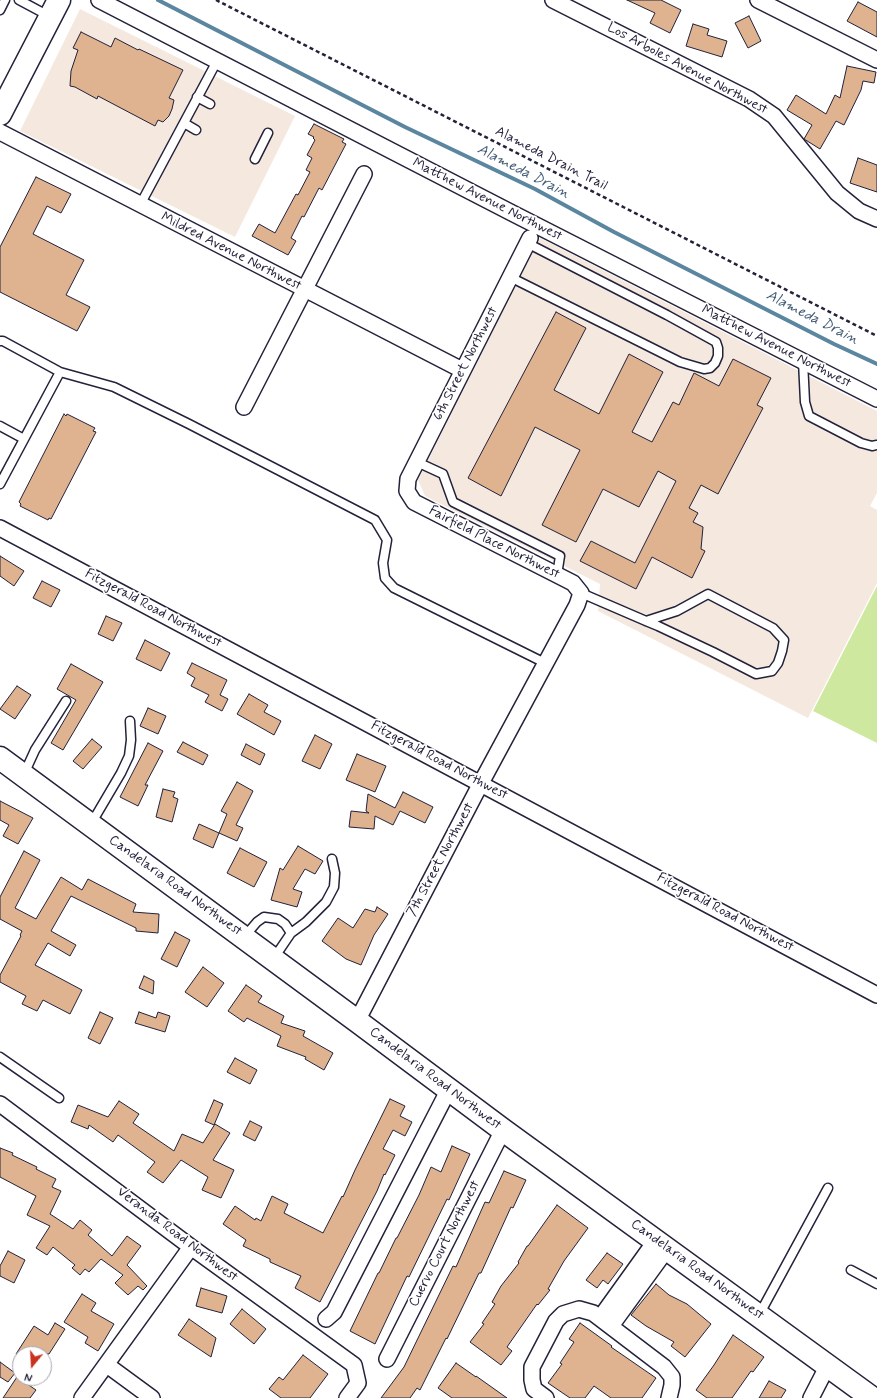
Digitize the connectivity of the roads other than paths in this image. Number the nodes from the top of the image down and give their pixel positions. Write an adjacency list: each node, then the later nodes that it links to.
1 (5, 0): 7 (lane)
2 (19, 0): 6 (lane)
3 (99, 0): 9 (street, Matthew Avenue Northwest)
4 (553, 0): 20 (street, Los Arboles Avenue Northwest)
5 (758, 0): 8 (street)
6 (54, 8): 11 (main road)
7 (0, 10)
8 (877, 60)
9 (217, 61): 10 (lane); 25 (street, Matthew Avenue Northwest)
10 (198, 97): 12 (lane); 13 (lane)
11 (3, 101)
12 (210, 104)
13 (184, 123): 14 (lane); 19 (lane)
14 (196, 130)
15 (0, 132): 19 (street, Mildred Avenue Northwest)
16 (268, 133): 17 (lane)
17 (255, 159)
18 (364, 174): 23 (street)
19 (140, 205): 23 (street, Mildred Avenue Northwest)
20 (877, 219)
21 (529, 241): 22 (street, 6th Street Northwest); 22 (lane)
22 (510, 277): 26 (street, 6th Street Northwest)
23 (304, 289): 26 (street, Mildred Avenue Northwest); 29 (street)
24 (0, 341): 27 (lane)
25 (803, 361): 28 (street, Matthew Avenue Northwest); 32 (lane)
26 (462, 370): 33 (street, 6th Street Northwest)
27 (60, 372): 31 (lane); 40 (lane)
28 (877, 399)
29 (244, 407)
30 (0, 426): 31 (lane)
31 (24, 439): 34 (lane)
32 (877, 445)
33 (417, 462): 35 (street, 6th Street Northwest); 37 (lane)
34 (0, 484)
35 (407, 492): 37 (street, Fairfield Place Northwest)
36 (0, 528): 45 (street, Fitzgerald Road Northwest)
37 (557, 575): 38 (street, Fairfield Place Northwest)
38 (581, 593): 39 (lane); 40 (street, 7th Street Northwest)
39 (646, 621): 39 (lane)
40 (546, 663): 45 (street, 7th Street Northwest)
41 (66, 701): 44 (lane)
42 (130, 720): 46 (lane)
43 (0, 758): 44 (main road, Candelaria Road Northwest)
44 (23, 775): 46 (main road, Candelaria Road Northwest)
45 (482, 783): 51 (street, Fitzgerald Road Northwest); 52 (street, 7th Street Northwest)
46 (90, 825): 49 (main road, Candelaria Road Northwest)
47 (332, 859): 48 (lane)
48 (291, 933): 49 (lane); 50 (lane)
49 (244, 938): 50 (main road, Candelaria Road Northwest)
50 (273, 959): 52 (main road, Candelaria Road Northwest)
51 (877, 995)
52 (357, 1021): 54 (main road, Candelaria Road Northwest)
53 (0, 1057): 55 (lane)
54 (449, 1089): 57 (main road, Candelaria Road Northwest); 64 (street)
55 (58, 1098)
56 (0, 1104): 60 (street, Veranda Road Northwest)
57 (503, 1130): 59 (main road, Candelaria Road Northwest); 66 (street, Cuervo Court Northwest)
58 (828, 1188): 63 (lane)
59 (661, 1244): 63 (main road, Candelaria Road Northwest); 65 (street)
60 (191, 1246): 67 (street); 71 (street, Veranda Road Northwest)
61 (851, 1270): 62 (lane)
62 (877, 1284)
63 (759, 1316): 68 (main road, Candelaria Road Northwest)
64 (326, 1319)
65 (605, 1322): 72 (street); 73 (street)
66 (387, 1359)
67 (106, 1365): 69 (street); 70 (street)
68 (828, 1365): 74 (street); 75 (main road, Candelaria Road Northwest)
69 (82, 1398)
70 (152, 1398)
71 (347, 1398)
72 (546, 1398)
73 (669, 1398)
74 (811, 1398)
75 (872, 1398)

